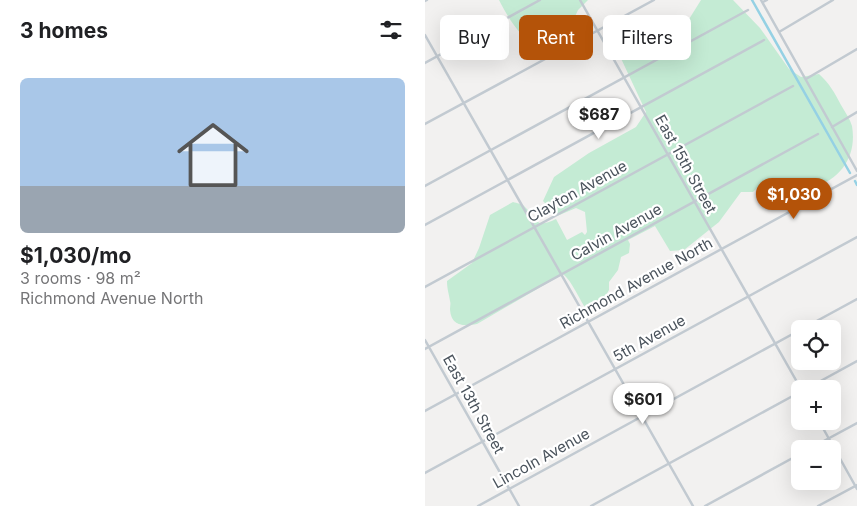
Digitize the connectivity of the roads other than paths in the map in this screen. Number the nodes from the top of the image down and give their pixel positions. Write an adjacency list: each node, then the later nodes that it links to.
1 (540, 0): 13 (street)
2 (580, 0): 8 (street, East 15th Street)
3 (654, 0): 8 (street)
4 (767, 0): 6 (street)
5 (833, 0): 9 (street)
6 (762, 1): 9 (street)
7 (748, 10): 15 (street)
8 (597, 31): 15 (street, East 15th Street); 18 (street)
9 (779, 32): 16 (street)
10 (425, 35): 13 (street)
11 (764, 40): 19 (street)
12 (857, 49): 16 (street)
13 (437, 56): 14 (street); 18 (street)
14 (425, 63)
15 (625, 78): 19 (street, East 15th Street); 24 (street)
16 (806, 79): 22 (street)
17 (793, 86): 25 (street, Clayton Avenue)
18 (464, 103): 21 (street); 24 (street)
19 (641, 107): 25 (street, East 15th Street); 28 (street)
20 (857, 112): 22 (street)
21 (425, 124)
22 (832, 126): 26 (street)
23 (819, 134): 30 (street, Calvin Avenue)
24 (491, 150): 28 (street); 29 (street)
25 (668, 154): 30 (street, East 15th Street); 32 (street, Clayton Avenue)
26 (857, 171)
27 (857, 175): 34 (street, Richmond Avenue North)
28 (508, 180): 31 (street); 32 (street)
29 (425, 186)
30 (695, 202): 34 (street, East 15th Street); 35 (street, Calvin Avenue)
31 (425, 225)
32 (535, 227): 35 (street); 36 (street, Clayton Avenue)
33 (857, 237): 37 (street, 5th Avenue)
34 (721, 249): 37 (street, East 15th Street); 40 (street, Richmond Avenue North)
35 (562, 274): 40 (street); 44 (street, Calvin Avenue)
36 (425, 287)
37 (748, 296): 43 (street, East 15th Street); 47 (street, 5th Avenue)
38 (857, 299): 39 (street, Lincoln Avenue)
39 (818, 320)
40 (589, 322): 47 (street); 50 (street, Richmond Avenue North)
41 (791, 335): 43 (street, Lincoln Avenue)
42 (425, 340): 44 (street, East 13th Street)
43 (775, 344): 48 (street, East 15th Street); 53 (street, Lincoln Avenue)
44 (429, 347): 45 (street, Calvin Avenue); 50 (street, East 13th Street)
45 (425, 349)
46 (857, 361): 49 (street)
47 (615, 369): 53 (street); 58 (street, 5th Avenue)
48 (795, 380)
49 (822, 380)
50 (456, 394): 52 (street, Richmond Avenue North); 58 (street, East 13th Street)
51 (791, 395): 60 (street)
52 (425, 411)
53 (642, 416): 60 (street); 63 (street, Lincoln Avenue)
54 (857, 423): 56 (street)
55 (824, 430): 56 (street)
56 (829, 438): 57 (street); 62 (street)
57 (825, 440)
58 (483, 442): 61 (street, 5th Avenue); 63 (street, East 13th Street)
59 (791, 459): 68 (street)
60 (669, 464): 66 (street); 67 (street)
61 (425, 473)
62 (856, 486): 69 (street)
63 (509, 489): 64 (street, Lincoln Avenue); 65 (street, East 13th Street)
64 (478, 506)
65 (519, 506)
66 (591, 506)
67 (693, 506)
68 (705, 506)
69 (818, 506)

